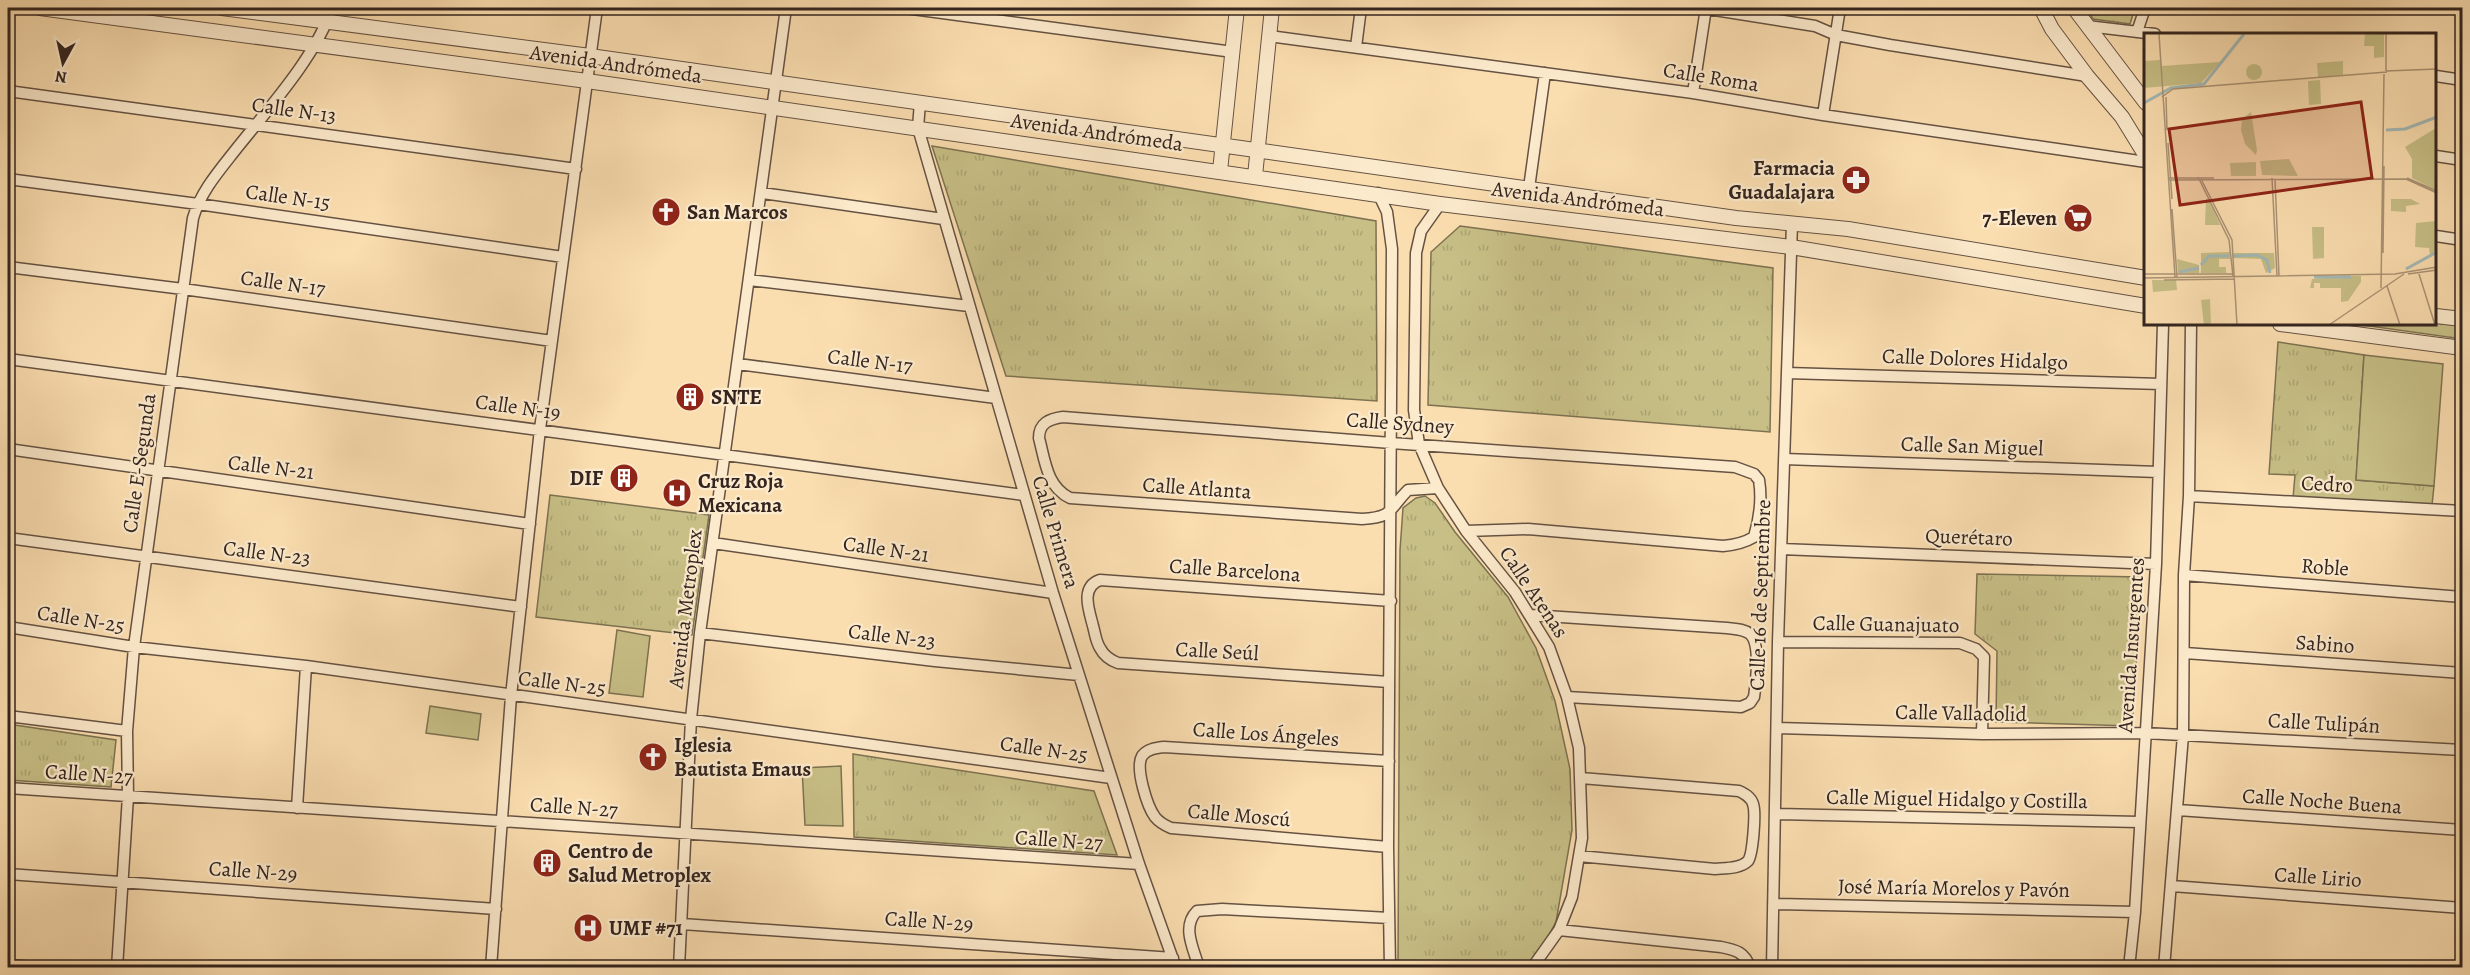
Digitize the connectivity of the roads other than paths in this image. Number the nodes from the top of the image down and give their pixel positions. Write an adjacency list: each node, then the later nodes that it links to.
1 (40, 8): 21 (street, Avenida Andrómeda)
2 (222, 8): 15 (street, Avenida Andrómeda)
3 (332, 8): 15 (street, Calle E-Segunda)
4 (597, 8): 24 (street)
5 (786, 8): 30 (street, Avenida Metroplex)
6 (905, 8): 23 (street)
7 (1237, 8): 23 (street)
8 (1272, 8): 20 (street)
9 (1361, 8): 22 (street)
10 (1705, 8): 19 (street); 32 (street)
11 (1840, 8): 19 (street)
12 (2041, 8): 26 (street)
13 (2074, 8): 16 (street)
14 (2145, 8): 17 (street)
15 (327, 22): 21 (street, Calle E-Segunda); 24 (street, Avenida Andrómeda)
16 (2088, 26): 17 (street); 33 (street)
17 (2137, 32): 18 (street)
18 (2146, 33)
19 (1836, 35): 26 (street); 36 (street)
20 (1269, 36): 22 (street, Calle Roma); 40 (street)
21 (316, 44): 29 (street, Avenida Andrómeda); 37 (street, Calle E-Segunda)
22 (1356, 47): 25 (street, Calle Roma)
23 (1233, 51): 39 (street)
24 (590, 56): 29 (street); 30 (street, Avenida Andrómeda)
25 (1545, 73): 32 (street, Calle Roma); 49 (street)
26 (2087, 76): 41 (street)
27 (2437, 76): 28 (street)
28 (2463, 80)
29 (587, 81): 35 (street, Avenida Andrómeda); 45 (street)
30 (776, 83): 34 (street, Avenida Andrómeda); 35 (street, Avenida Metroplex)
31 (8, 91): 37 (street, Calle N-13)
32 (1693, 93): 36 (street, Calle Roma)
33 (2144, 100)
34 (920, 102): 38 (street, Calle Primera); 39 (street, Avenida Andrómeda)
35 (772, 107): 38 (street, Avenida Andrómeda); 50 (street, Avenida Metroplex)
36 (1823, 115): 44 (street, Calle Roma)
37 (256, 124): 45 (street, Calle N-13); 52 (street, Calle E-Segunda)
38 (918, 128): 46 (street, Avenida Andrómeda); 54 (street, Calle Primera)
39 (1222, 145): 40 (street, Avenida Andrómeda); 46 (street)
40 (1257, 151): 47 (street); 49 (street, Avenida Andrómeda)
41 (2144, 153)
42 (2437, 156): 43 (street)
43 (2463, 160)
44 (2144, 162)
45 (576, 169): 59 (street)
46 (1220, 171): 47 (street, Avenida Andrómeda)
47 (1255, 176): 51 (street, Avenida Andrómeda)
48 (8, 179): 52 (street, Calle N-15)
49 (1529, 188): 55 (street, Avenida Andrómeda)
50 (762, 193): 54 (street); 62 (street, Avenida Metroplex)
51 (1378, 193): 53 (street, Avenida Andrómeda); 75 (street)
52 (198, 204): 59 (street, Calle N-15); 63 (street, Calle E-Segunda)
53 (1440, 204): 58 (street, Avenida Andrómeda); 76 (street, Calle Atenas)
54 (943, 219): 64 (street, Calle Primera)
55 (1792, 223): 58 (street, Calle 16 de Septiembre); 61 (street, Avenida Andrómeda)
56 (2437, 236): 57 (street)
57 (2463, 240)
58 (1791, 247): 65 (street, Avenida Andrómeda); 77 (street, Calle 16 de Septiembre)
59 (563, 257): 71 (street)
60 (8, 267): 63 (street, Calle N-17)
61 (2144, 278)
62 (749, 280): 64 (street); 74 (street, Avenida Metroplex)
63 (183, 289): 71 (street, Calle N-17); 78 (street, Calle E-Segunda)
64 (969, 306): 80 (street, Calle Primera)
65 (2144, 306)
66 (2437, 316): 67 (street)
67 (2463, 319)
68 (2163, 326): 79 (street, Avenida Insurgentes)
69 (2191, 326): 92 (street)
70 (2295, 326): 72 (street)
71 (552, 341): 81 (street)
72 (2463, 348)
73 (8, 359): 78 (street, Calle N-19)
74 (738, 364): 80 (street, Calle N-17); 86 (street, Avenida Metroplex)
75 (1392, 366): 76 (street); 83 (street)
76 (1414, 367): 84 (street, Calle Atenas)
77 (1787, 373): 79 (street, Calle Dolores Hidalgo); 87 (street, Calle 16 de Septiembre)
78 (170, 381): 81 (street, Calle N-19); 88 (street, Calle E-Segunda)
79 (2161, 384): 89 (street, Avenida Insurgentes)
80 (996, 398): 91 (street, Calle Primera)
81 (540, 429): 86 (street, Calle N-19); 95 (street)
82 (1039, 438): 83 (street, Calle Sydney); 93 (street, Calle Atlanta)
83 (1391, 443): 84 (street, Calle Sydney); 93 (street)
84 (1419, 444): 90 (street, Calle Atenas); 96 (street, Calle Sydney)
85 (8, 449): 88 (street, Calle N-21)
86 (725, 454): 91 (street, Calle N-19); 98 (street, Avenida Metroplex)
87 (1784, 459): 89 (street, Calle San Miguel); 99 (street, Calle 16 de Septiembre)
88 (158, 472): 95 (street, Calle N-21); 100 (street, Calle E-Segunda)
89 (2158, 472): 101 (street, Avenida Insurgentes)
90 (1438, 488): 93 (street); 96 (street, Calle Atenas)
91 (1024, 495): 103 (street, Calle Primera)
92 (2189, 496): 94 (street, Cedro); 102 (street)
93 (1391, 511): 106 (street)
94 (2463, 511)
95 (530, 524): 107 (street)
96 (1466, 531): 108 (street, Calle Atenas)
97 (8, 538): 100 (street, Calle N-23)
98 (713, 543): 103 (street, Calle N-21); 110 (street, Avenida Metroplex)
99 (1781, 549): 101 (street, Querétaro); 111 (street, Calle 16 de Septiembre)
100 (146, 557): 107 (street, Calle N-23); 112 (street, Calle E-Segunda)
101 (2156, 564): 124 (street, Avenida Insurgentes)
102 (2184, 575): 104 (street, Roble); 113 (street)
103 (1053, 593): 116 (street, Calle Primera)
104 (2463, 597)
105 (1087, 599): 106 (street, Calle Barcelona); 117 (street, Calle Seúl)
106 (1391, 602): 117 (street)
107 (521, 607): 118 (street)
108 (1531, 615): 119 (street, Calle Atenas); 119 (street)
109 (8, 627): 112 (street, Calle N-25)
110 (700, 633): 116 (street, Calle N-23); 121 (street, Avenida Metroplex)
111 (1778, 642): 122 (street, Calle 16 de Septiembre); 125 (street, Calle Guanajuato)
112 (134, 647): 114 (street, Calle N-25); 123 (street, Calle E-Segunda)
113 (2185, 653): 115 (street, Sabino); 126 (street)
114 (306, 666): 118 (street, Calle N-25); 134 (street)
115 (2463, 673)
116 (1079, 675): 130 (street, Calle Primera)
117 (1389, 682): 129 (street)
118 (511, 696): 121 (street, Calle N-25); 137 (street)
119 (1567, 697): 131 (street, Calle Atenas)
120 (8, 716): 123 (street)
121 (691, 719): 130 (street, Calle N-25); 140 (street, Avenida Metroplex)
122 (1776, 728): 125 (street, Calle Valladolid); 136 (street, Calle 16 de Septiembre)
123 (127, 731): 133 (street, Calle E-Segunda)
124 (2145, 732): 125 (street, Calle Valladolid); 126 (street, Calle Valladolid); 138 (street, Avenida Insurgentes)
125 (1982, 734)
126 (2183, 735): 127 (street, Calle Tulipán); 135 (street)
127 (2463, 750)
128 (1143, 754): 129 (street, Calle Los Ángeles); 141 (street, Calle Moscú)
129 (1389, 761): 141 (street)
130 (1111, 778): 143 (street, Calle Primera)
131 (1581, 778): 142 (street, Calle Atenas); 142 (street)
132 (8, 788): 133 (street, Calle N-27)
133 (128, 796): 134 (street, Calle N-27); 145 (street, Calle E-Segunda)
134 (297, 808): 137 (street, Calle N-27)
135 (2178, 810): 139 (street, Calle Noche Buena); 146 (street)
136 (1775, 814): 138 (street, Calle Miguel Hidalgo y Costilla); 147 (street, Calle 16 de Septiembre)
137 (502, 822): 140 (street, Calle N-27); 149 (street)
138 (2139, 822): 150 (street, Avenida Insurgentes)
139 (2463, 830)
140 (686, 834): 143 (street, Calle N-27); 152 (street, Avenida Metroplex)
141 (1388, 847): 151 (street)
142 (1580, 856): 153 (street, Calle Atenas)
143 (1138, 864): 154 (street, Calle Primera)
144 (8, 874): 145 (street, Calle N-29)
145 (122, 880): 149 (street, Calle N-29); 159 (street, Calle E-Segunda)
146 (2172, 886): 148 (street, Calle Lirio); 156 (street)
147 (1773, 904): 150 (street, José María Morelos y Pavón); 165 (street, Calle 16 de Septiembre)
148 (2463, 908)
149 (496, 909): 160 (street)
150 (2134, 912): 166 (street, Avenida Insurgentes)
151 (1389, 918): 162 (street); 163 (street)
152 (682, 924): 154 (street, Calle N-29); 161 (street, Avenida Metroplex)
153 (1559, 930): 157 (street); 164 (street, Calle Atenas)
154 (1174, 963)
155 (8, 965): 158 (street)
156 (2164, 966): 167 (street)
157 (1750, 967)
158 (48, 968)
159 (117, 968)
160 (491, 968)
161 (679, 968)
162 (1199, 968)
163 (1390, 968)
164 (1532, 968)
165 (1772, 968)
166 (2129, 968)
167 (2200, 968)

